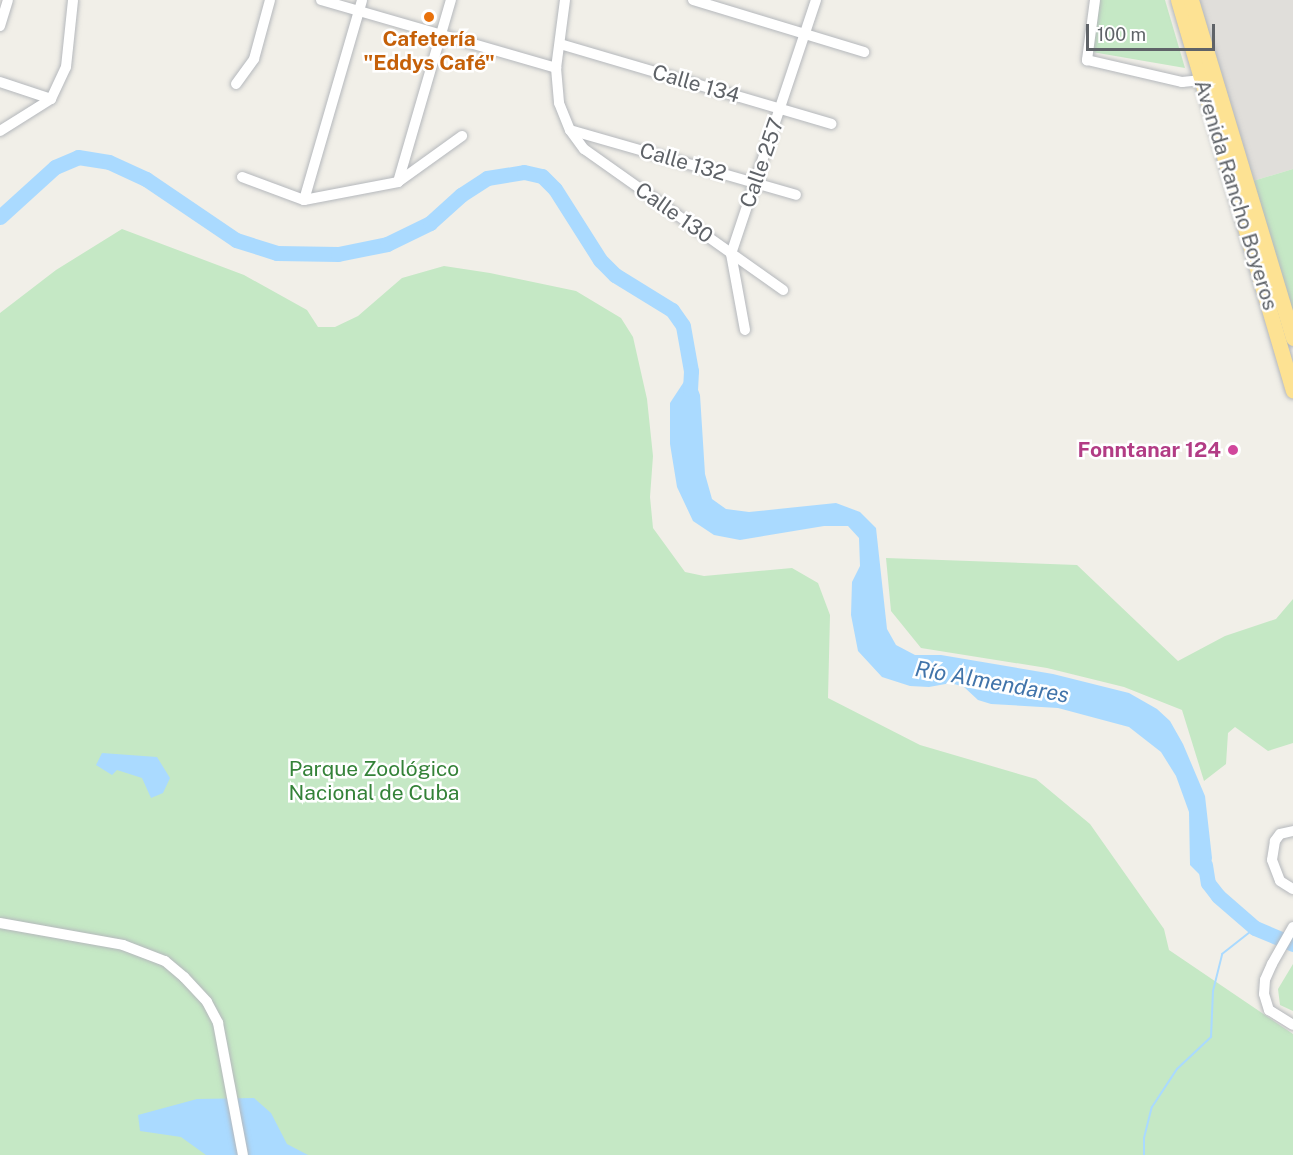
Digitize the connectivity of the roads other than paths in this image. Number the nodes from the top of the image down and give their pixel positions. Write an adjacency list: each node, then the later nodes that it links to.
1 (8, 0): 14 (street)
2 (73, 0): 23 (street)
3 (270, 0): 22 (street)
4 (321, 0): 13 (street)
5 (362, 0): 13 (street)
6 (451, 0): 16 (street)
7 (565, 0): 17 (street, Calle 130)
8 (693, 0): 15 (street)
9 (816, 0): 15 (street, Calle 257)
10 (1095, 0): 20 (street)
11 (1178, 0): 20 (highway, Avenida Rancho Boyeros)
12 (1191, 0): 37 (highway, Avenida Rancho Boyeros)
13 (358, 12): 16 (street); 33 (street)
14 (0, 26)
15 (804, 34): 18 (street); 24 (street, Calle 257)
16 (441, 35): 19 (street); 30 (street)
17 (560, 44): 19 (street, Calle 130); 24 (street, Calle 134)
18 (864, 52)
19 (556, 68): 26 (street, Calle 130)
20 (1202, 80): 38 (highway, Avenida Rancho Boyeros)
21 (0, 82): 23 (street)
22 (236, 84)
23 (51, 99): 27 (street)
24 (780, 109): 25 (street, Calle 134); 31 (street, Calle 257)
25 (831, 124)
26 (570, 130): 31 (street, Calle 132); 34 (street, Calle 130)
27 (0, 131)
28 (462, 136): 30 (street)
29 (242, 177): 33 (street)
30 (398, 182): 33 (street)
31 (755, 183): 32 (street, Calle 132); 34 (street, Calle 257)
32 (796, 195)
33 (304, 200)
34 (731, 254): 35 (street, Calle 130); 36 (street, Calle 257)
35 (783, 290)
36 (745, 330)
37 (1293, 338)
38 (1293, 390)
39 (1293, 831): 40 (street)
40 (1293, 889)
41 (0, 923): 44 (street)
42 (1293, 927): 43 (street)
43 (1293, 1025)
44 (243, 1155)

